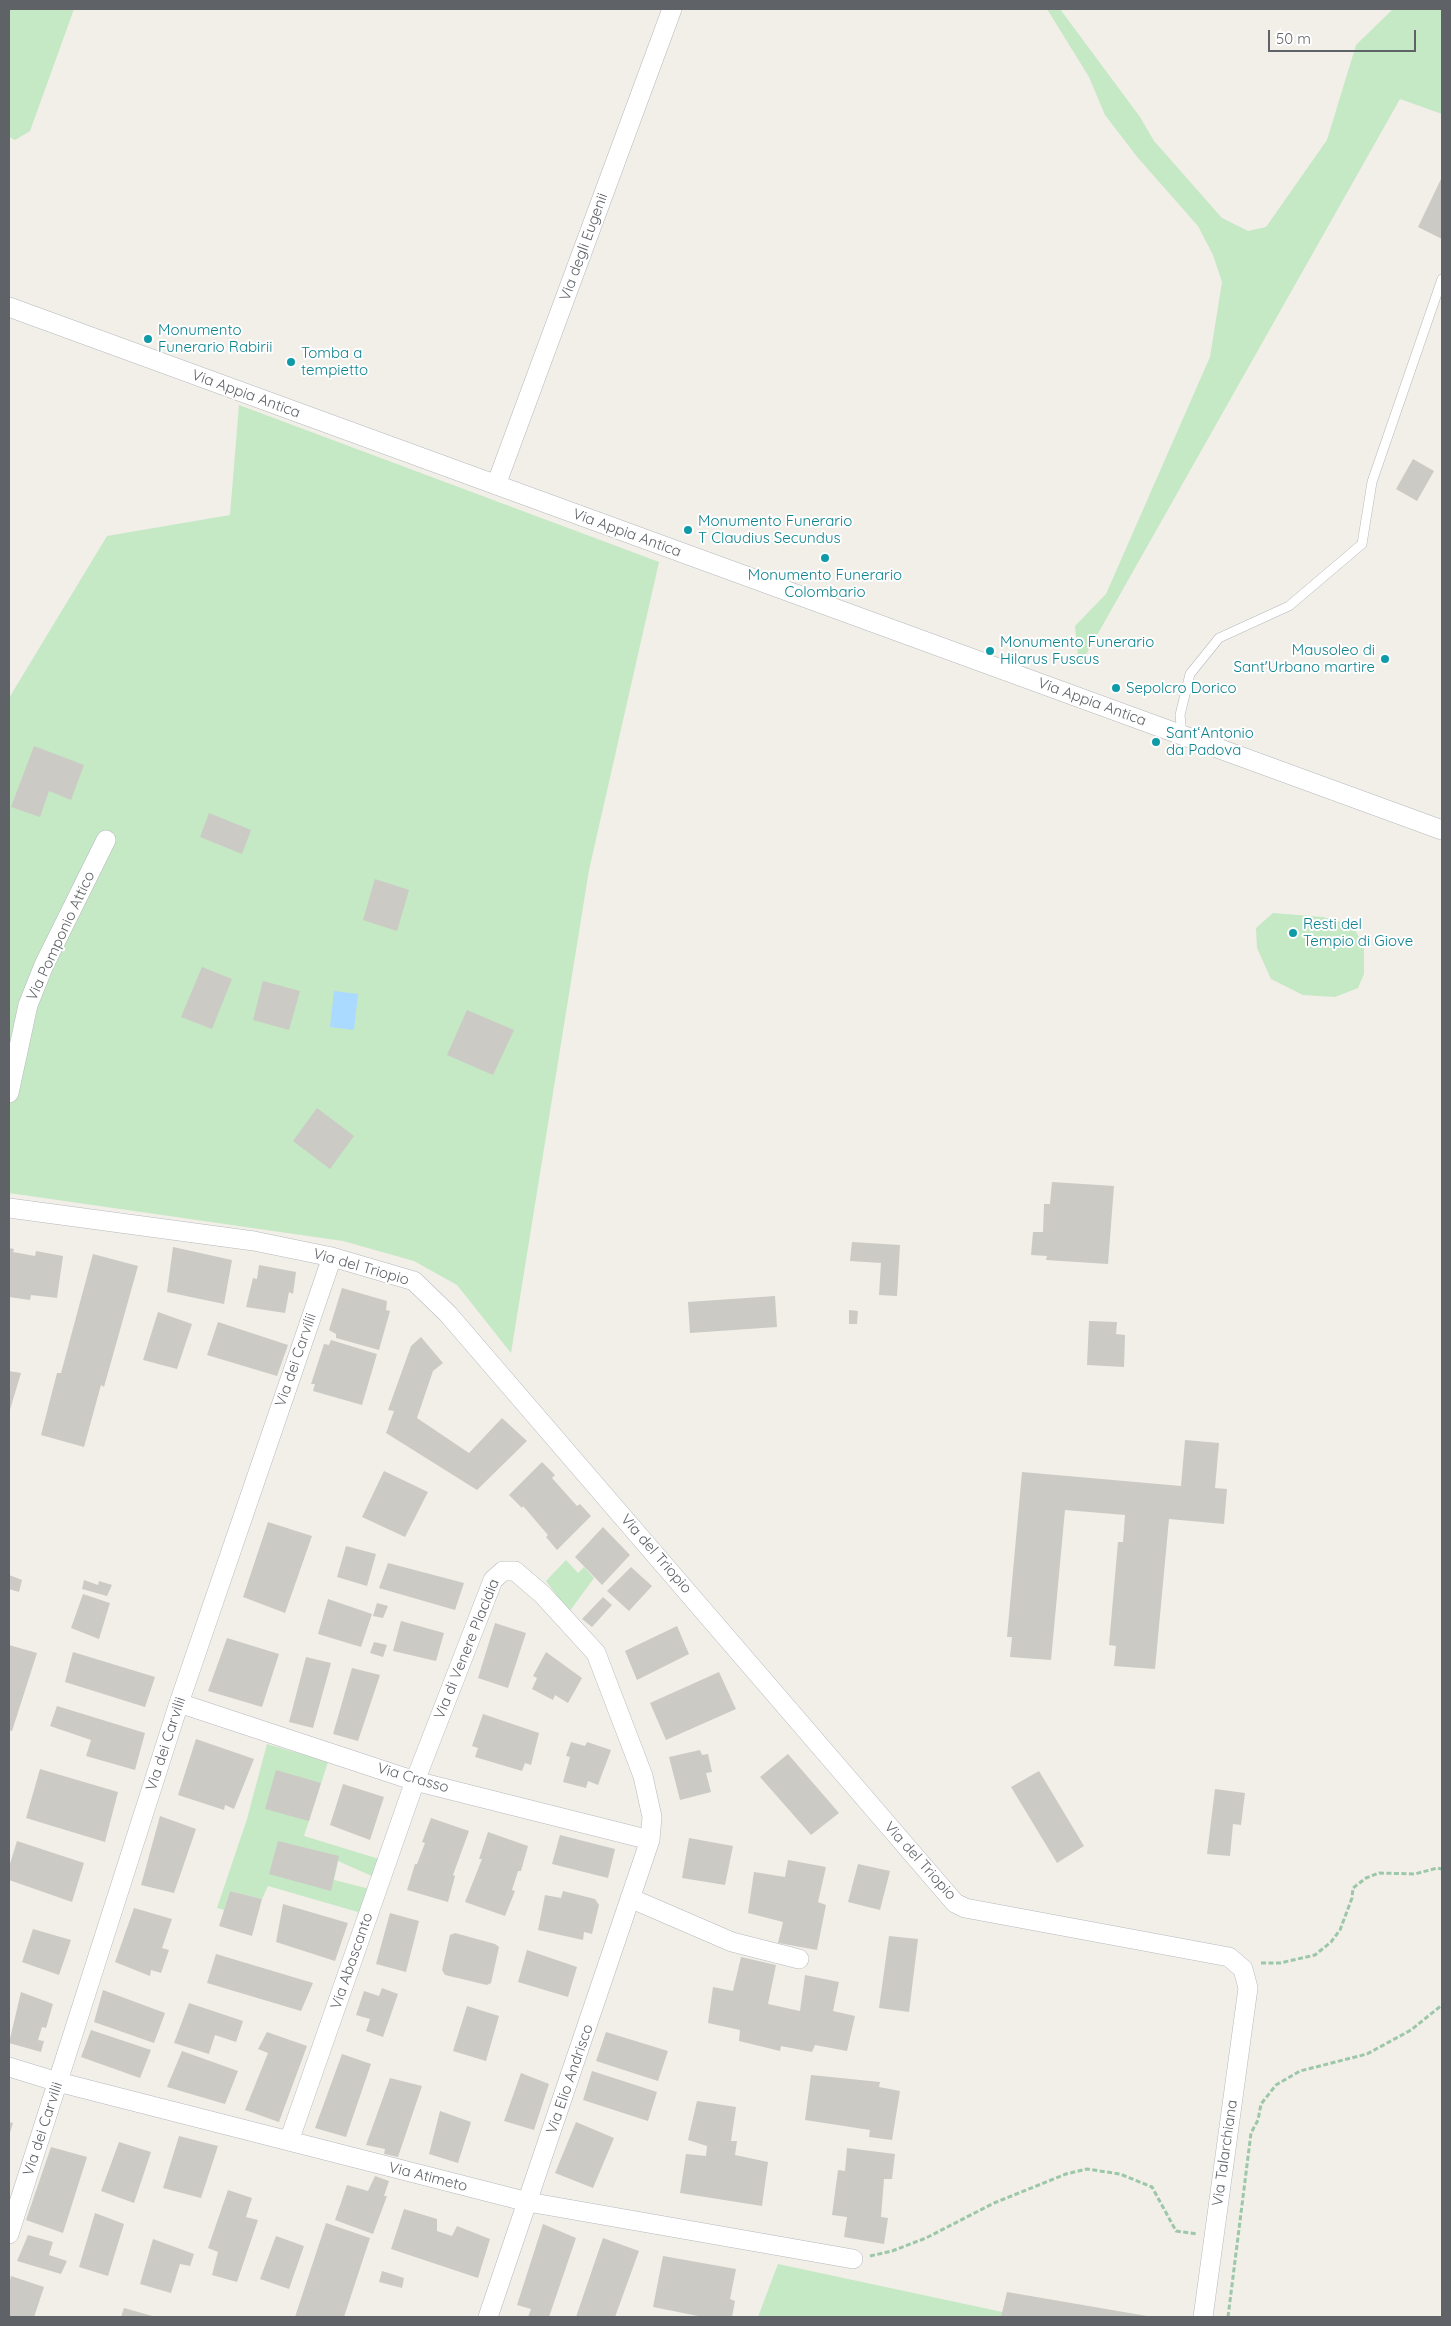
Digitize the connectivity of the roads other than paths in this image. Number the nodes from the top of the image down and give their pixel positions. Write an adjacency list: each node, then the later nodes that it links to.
1 (672, 9): 4 (street, Via degli Eugenii)
2 (1442, 279): 5 (lane)
3 (9, 308): 4 (street, Via Appia Antica)
4 (496, 485): 5 (street, Via Appia Antica)
5 (1182, 735): 6 (street, Via Appia Antica)
6 (1439, 823)
7 (106, 840): 8 (street, Via Pomponio Attico)
8 (9, 1093)
9 (9, 1208): 10 (street, Via del Triopio)
10 (332, 1257): 11 (street, Via dei Carvilii); 16 (street, Via del Triopio)
11 (179, 1703): 12 (street, Via Crasso); 18 (street, Via dei Carvilii)
12 (415, 1781): 13 (street, Via Crasso); 13 (street, Via di Venere Placidia); 19 (street, Via Abascanto)
13 (650, 1840): 14 (street, Via Elio Andrisco)
14 (630, 1898): 15 (street); 20 (street, Via Elio Andrisco)
15 (799, 1959)
16 (1248, 1988): 24 (street, Via Talarchiana)
17 (9, 2066): 18 (street, Via Atimeto)
18 (58, 2082): 19 (street, Via Atimeto); 21 (street, Via dei Carvilii)
19 (289, 2142): 20 (street, Via Atimeto)
20 (528, 2202): 22 (street, Via Atimeto); 23 (street, Via Elio Andrisco)
21 (9, 2234)
22 (853, 2259)
23 (488, 2317)
24 (1203, 2317)

